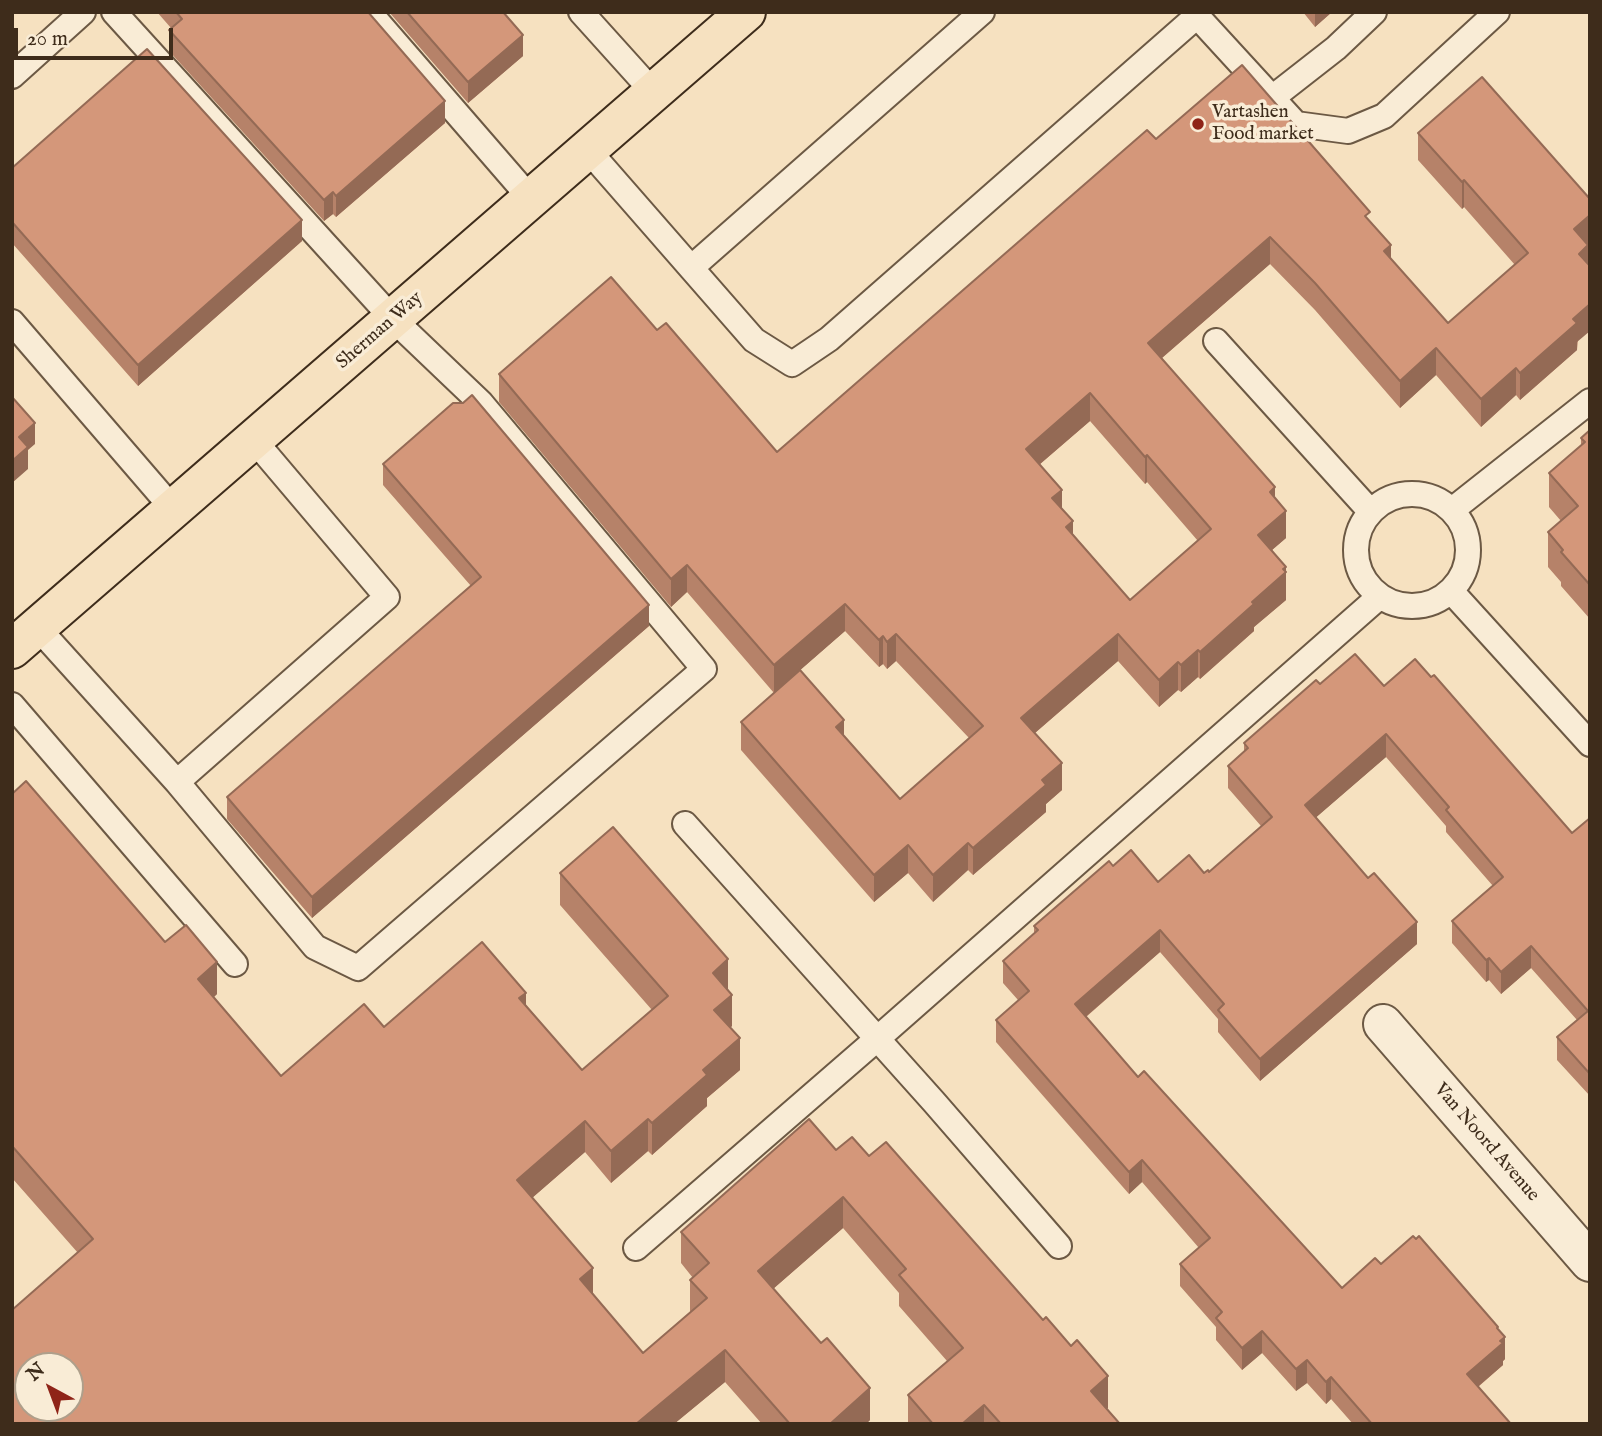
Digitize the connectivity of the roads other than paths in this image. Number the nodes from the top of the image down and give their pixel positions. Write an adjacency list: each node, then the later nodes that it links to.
1 (83, 12): 9 (lane)
2 (114, 12): 15 (lane)
3 (369, 12): 13 (lane)
4 (582, 12): 10 (lane)
5 (746, 12): 10 (main road, Sherman Way)
6 (982, 12): 14 (lane)
7 (1374, 12): 11 (lane)
8 (1497, 12): 11 (lane)
9 (12, 76)
10 (654, 93): 12 (main road, Sherman Way)
11 (1272, 98): 14 (lane)
12 (587, 150): 13 (main road, Sherman Way); 14 (lane)
13 (531, 199): 15 (main road, Sherman Way)
14 (691, 268)
15 (393, 319): 19 (main road, Sherman Way); 28 (lane)
16 (12, 322): 20 (lane)
17 (1216, 341): 22 (lane)
18 (1590, 401): 21 (lane)
19 (254, 440): 20 (main road, Sherman Way); 28 (lane)
20 (174, 510): 25 (main road, Sherman Way)
21 (1452, 510): 22 (lane); 23 (lane)
22 (1370, 512): 24 (lane)
23 (1451, 591): 24 (lane); 27 (lane)
24 (1379, 597): 32 (lane)
25 (25, 638): 28 (lane)
26 (12, 705): 30 (lane)
27 (1590, 744)
28 (177, 782)
29 (685, 824): 32 (lane)
30 (235, 964)
31 (1383, 1024): 35 (street, Van Noord Avenue)
32 (877, 1039): 33 (lane); 34 (lane)
33 (1059, 1246)
34 (636, 1248)
35 (1590, 1262)

